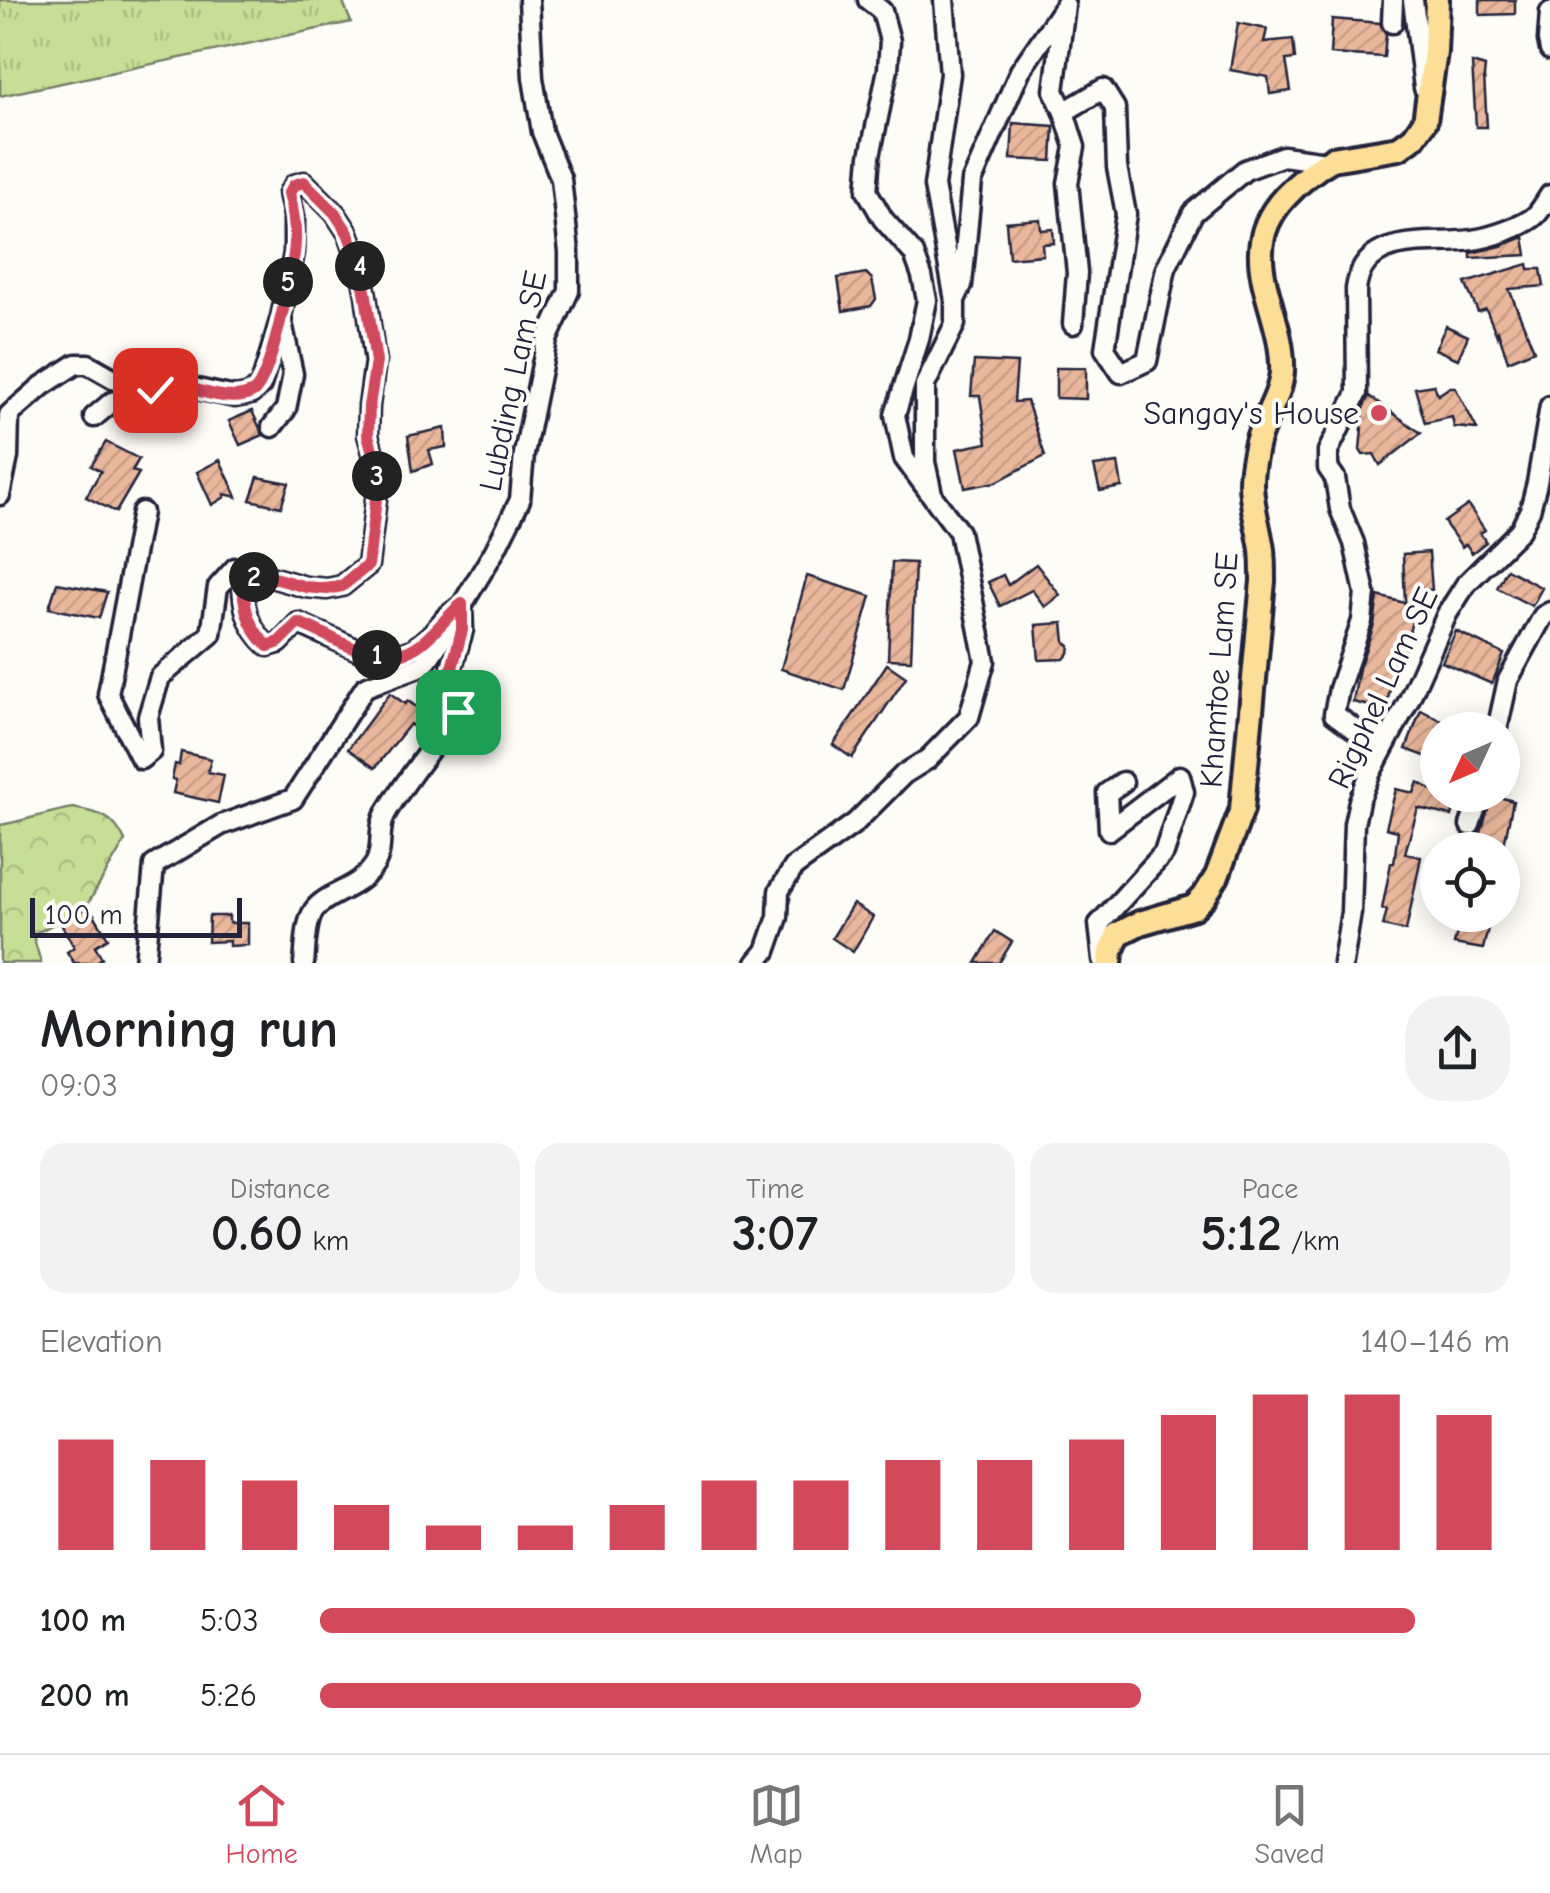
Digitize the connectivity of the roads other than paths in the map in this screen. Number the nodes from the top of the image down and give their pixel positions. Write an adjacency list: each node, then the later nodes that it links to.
1 (529, 0): 26 (street, Lubding Lam SE)
2 (868, 0): 22 (street)
3 (948, 0): 15 (street)
4 (1393, 0): 9 (street)
5 (1413, 0): 11 (street)
6 (1437, 0): 11 (main road, Khamtoe Lam SE)
7 (1065, 3): 12 (street); 15 (street)
8 (1550, 12): 10 (street)
9 (1392, 23)
10 (1550, 50)
11 (1428, 108): 13 (main road, Khamtoe Lam SE)
12 (1064, 112): 13 (street); 17 (street)
13 (1326, 162): 33 (main road, Khamtoe Lam SE)
14 (1550, 195): 29 (street)
15 (956, 300): 22 (street)
16 (281, 318): 18 (street); 21 (street); 25 (street)
17 (1073, 324)
18 (178, 385): 20 (street); 23 (street)
19 (1550, 406): 29 (street, Rigphel Lam SE)
20 (94, 417)
21 (272, 427)
22 (932, 494): 36 (street)
23 (0, 495)
24 (142, 512): 25 (street)
25 (243, 577): 26 (street, Lubding Lam SE)
26 (462, 604): 34 (street); 35 (street)
27 (1550, 612): 28 (street)
28 (1501, 712)
29 (1388, 739): 37 (street, Rigphel Lam SE)
30 (1124, 782): 33 (street)
31 (1474, 812): 32 (street)
32 (1470, 825)
33 (1110, 962)
34 (145, 963)
35 (304, 963)
36 (756, 963)
37 (1343, 963)

